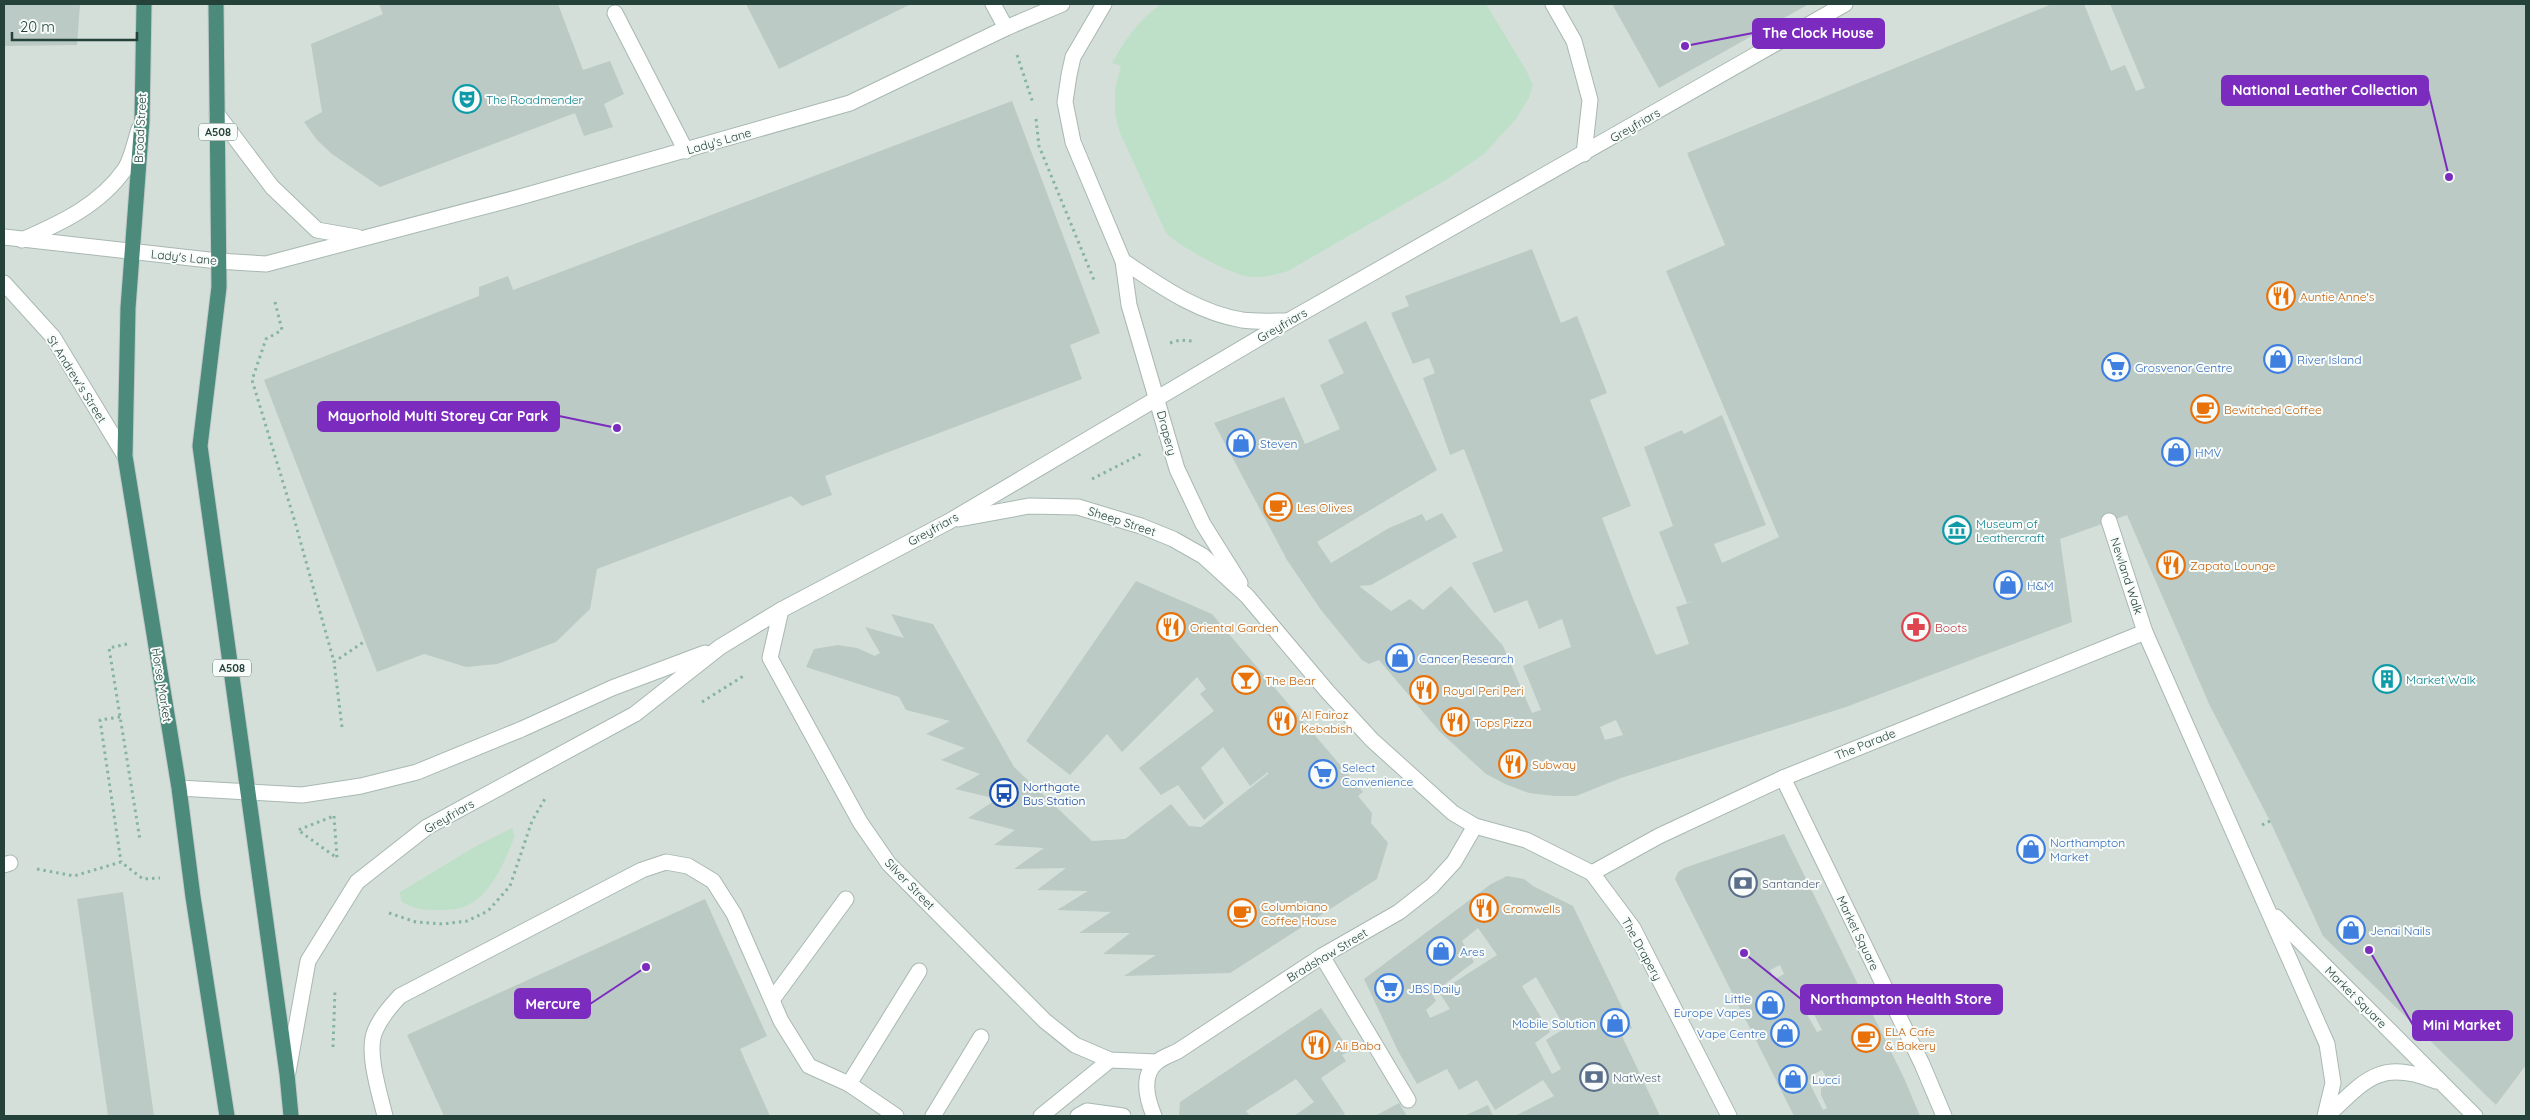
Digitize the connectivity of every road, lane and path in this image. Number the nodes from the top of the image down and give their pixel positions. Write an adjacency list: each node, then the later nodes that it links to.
1 (144, 4): 11 (highway, Broad Street)
2 (216, 4): 10 (highway, A508)
3 (993, 4): 9 (street)
4 (1062, 4): 9 (street, Lady's Lane)
5 (1104, 4): 19 (street)
6 (1553, 4): 13 (street)
7 (1845, 4): 13 (street, Greyfriars)
8 (615, 13): 12 (street)
9 (1006, 28): 12 (street, Lady's Lane)
10 (218, 114): 15 (street, Lady's Lane); 18 (highway, A508)
11 (142, 121): 16 (street); 17 (highway, Broad Street)
12 (686, 151): 15 (street, Lady's Lane)
13 (1584, 154): 22 (street, Greyfriars)
14 (4, 237): 16 (street, Lady's Lane)
15 (361, 238): 18 (street, Lady's Lane)
16 (21, 241): 17 (street, Lady's Lane)
17 (132, 251): 18 (street, Lady's Lane); 27 (highway, Horse Market)
18 (218, 261): 45 (highway, A508)
19 (1123, 261): 22 (street); 25 (street)
20 (4, 283): 27 (street, St Andrew's Street)
21 (275, 302): 39 (path)
22 (1288, 321): 25 (street, Greyfriars)
23 (1163, 346): 24 (path)
24 (1198, 348)
25 (1158, 398): 28 (street, Drapery); 31 (street, Greyfriars)
26 (1141, 454): 29 (path)
27 (125, 456): 44 (highway, Horse Market)
28 (1177, 468): 32 (street, Sheep Street)
29 (1089, 480)
30 (2109, 520): 34 (street, Newland Walk)
31 (948, 522): 32 (street, Sheep Street); 33 (street, Greyfriars)
32 (1248, 596): 47 (street, Sheep Street)
33 (781, 610): 36 (street, Greyfriars); 38 (street)
34 (2145, 632): 43 (street, The Parade); 55 (street, Market Square)
35 (365, 641): 39 (path)
36 (720, 647): 45 (street, Greyfriars); 65 (street, Greyfriars)
37 (109, 648): 41 (path)
38 (770, 658): 40 (path); 63 (street, Silver Street)
39 (334, 662): 42 (path)
40 (695, 706)
41 (120, 717): 49 (path); 50 (path)
42 (342, 728)
43 (1783, 778): 52 (street, The Parade); 79 (street, Market Square)
44 (179, 788): 45 (street, Greyfriars); 69 (highway, Horse Market)
45 (249, 792): 65 (highway, A508)
46 (540, 797): 56 (path)
47 (1475, 826): 52 (street, The Drapery); 57 (street, Bradshaw Street)
48 (298, 830): 48 (path)
49 (140, 840)
50 (121, 862): 51 (path); 53 (path)
51 (7, 864)
52 (1592, 873): 78 (street, The Drapery)
53 (160, 878)
54 (846, 899): 60 (street)
55 (2269, 910): 67 (street, Market Square); 80 (street, Market Square)
56 (389, 913)
57 (1322, 956): 64 (street, Bradshaw Street); 68 (street)
58 (919, 971): 66 (street)
59 (337, 982): 62 (path)
60 (772, 1000): 66 (street); 71 (street)
61 (981, 1037): 73 (street)
62 (333, 1047)
63 (1110, 1060): 64 (street, Silver Street); 74 (street)
64 (1157, 1062): 77 (street)
65 (287, 1074): 70 (highway, A508)
66 (849, 1084): 72 (street)
67 (2442, 1084): 80 (street, Market Square); 81 (street, Market Square)
68 (1408, 1100)
69 (227, 1116)
70 (291, 1116)
71 (384, 1116)
72 (896, 1116)
73 (934, 1116)
74 (1042, 1116)
75 (1078, 1116): 76 (street)
76 (1123, 1116)
77 (1154, 1116)
78 (1729, 1116)
79 (1944, 1116)
80 (2326, 1116)
81 (2475, 1116)

